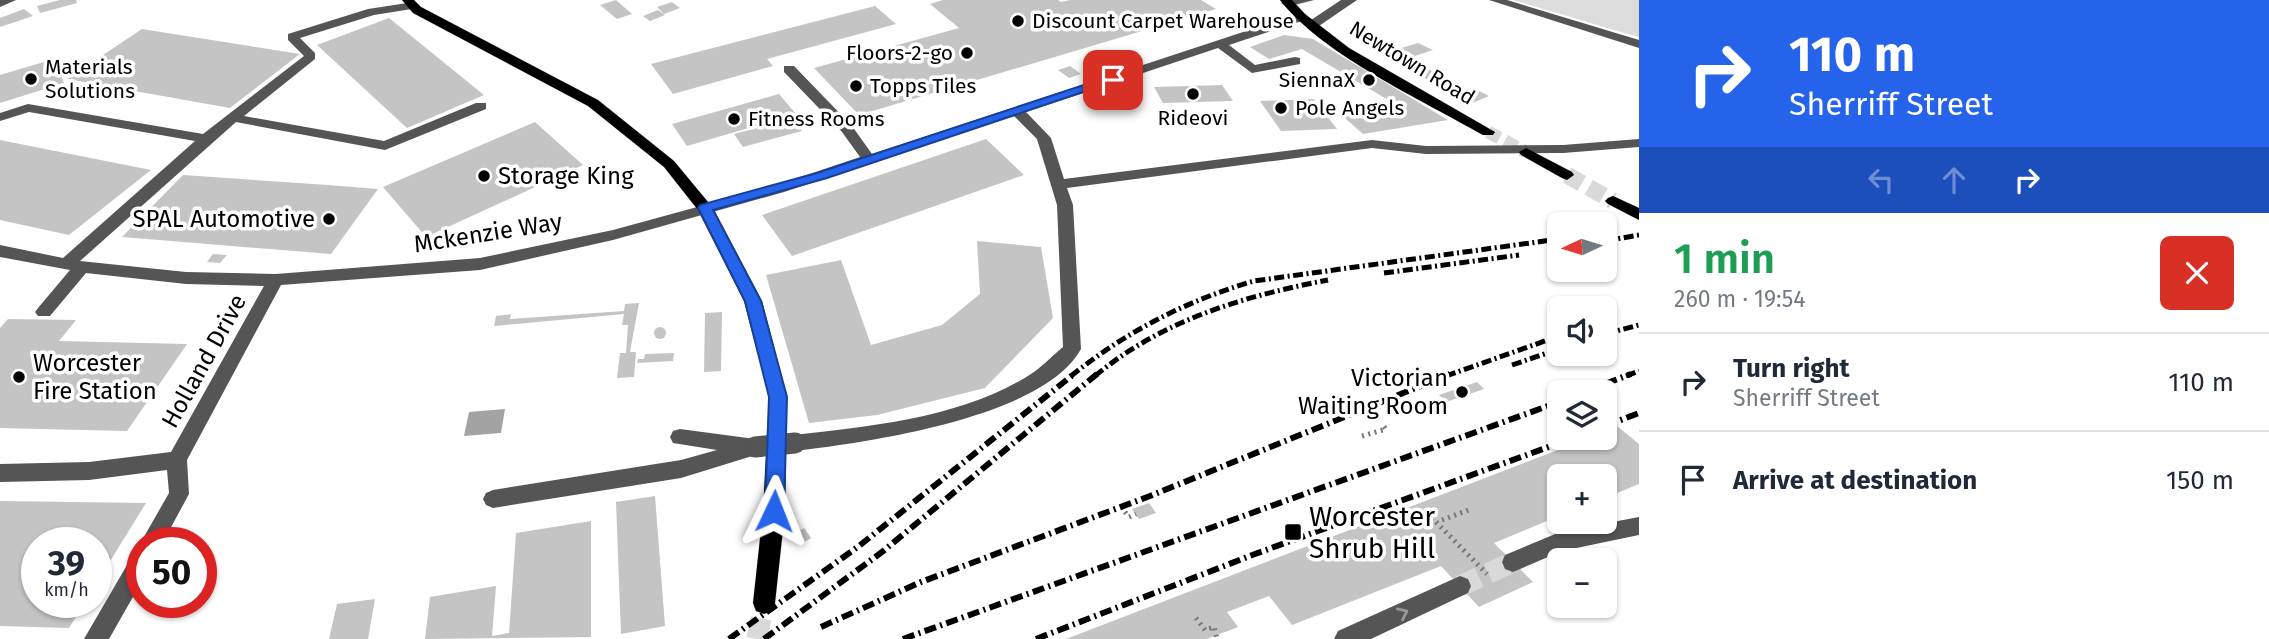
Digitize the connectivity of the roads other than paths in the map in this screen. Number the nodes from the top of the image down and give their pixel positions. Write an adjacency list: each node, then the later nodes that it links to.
1 (9, 0): 6 (street)
2 (1308, 0): 5 (street)
3 (1351, 0): 8 (street, Mckenzie Way)
4 (1495, 0): 9 (street)
5 (1286, 2): 8 (main road, Newtown Road)
6 (0, 3)
7 (411, 3): 16 (street); 25 (main road)
8 (1306, 21): 10 (street, Mckenzie Way); 17 (main road, Newtown Road)
9 (1639, 44)
10 (1222, 45): 11 (street); 14 (street, Mckenzie Way)
11 (1295, 61)
12 (789, 69): 21 (street)
13 (481, 106): 16 (street)
14 (1018, 112): 21 (street, Mckenzie Way); 23 (street)
15 (0, 117): 18 (street)
16 (234, 118): 18 (street)
17 (1488, 132)
18 (206, 139): 28 (street)
19 (1639, 143): 23 (street)
20 (1526, 152): 22 (main road)
21 (869, 160): 25 (street, Mckenzie Way)
22 (1567, 175)
23 (1058, 185): 32 (street, bridge)
24 (1613, 201): 26 (main road)
25 (705, 208): 29 (street, Mckenzie Way); 41 (main road)
26 (1639, 215)
27 (0, 251): 28 (street, Mckenzie Way)
28 (74, 266): 29 (street, Mckenzie Way); 30 (street)
29 (275, 280): 33 (street, Holland Drive)
30 (44, 312)
31 (680, 437): 32 (street)
32 (755, 447): 35 (street)
33 (177, 460): 34 (street, Holland Drive); 37 (street)
34 (0, 473)
35 (493, 499)
36 (1639, 526): 38 (street)
37 (160, 527)
38 (1513, 562)
39 (1460, 586): 43 (street, one-way to 39)
40 (126, 587): 42 (street)
41 (764, 603)
42 (96, 639)
43 (1346, 639)

